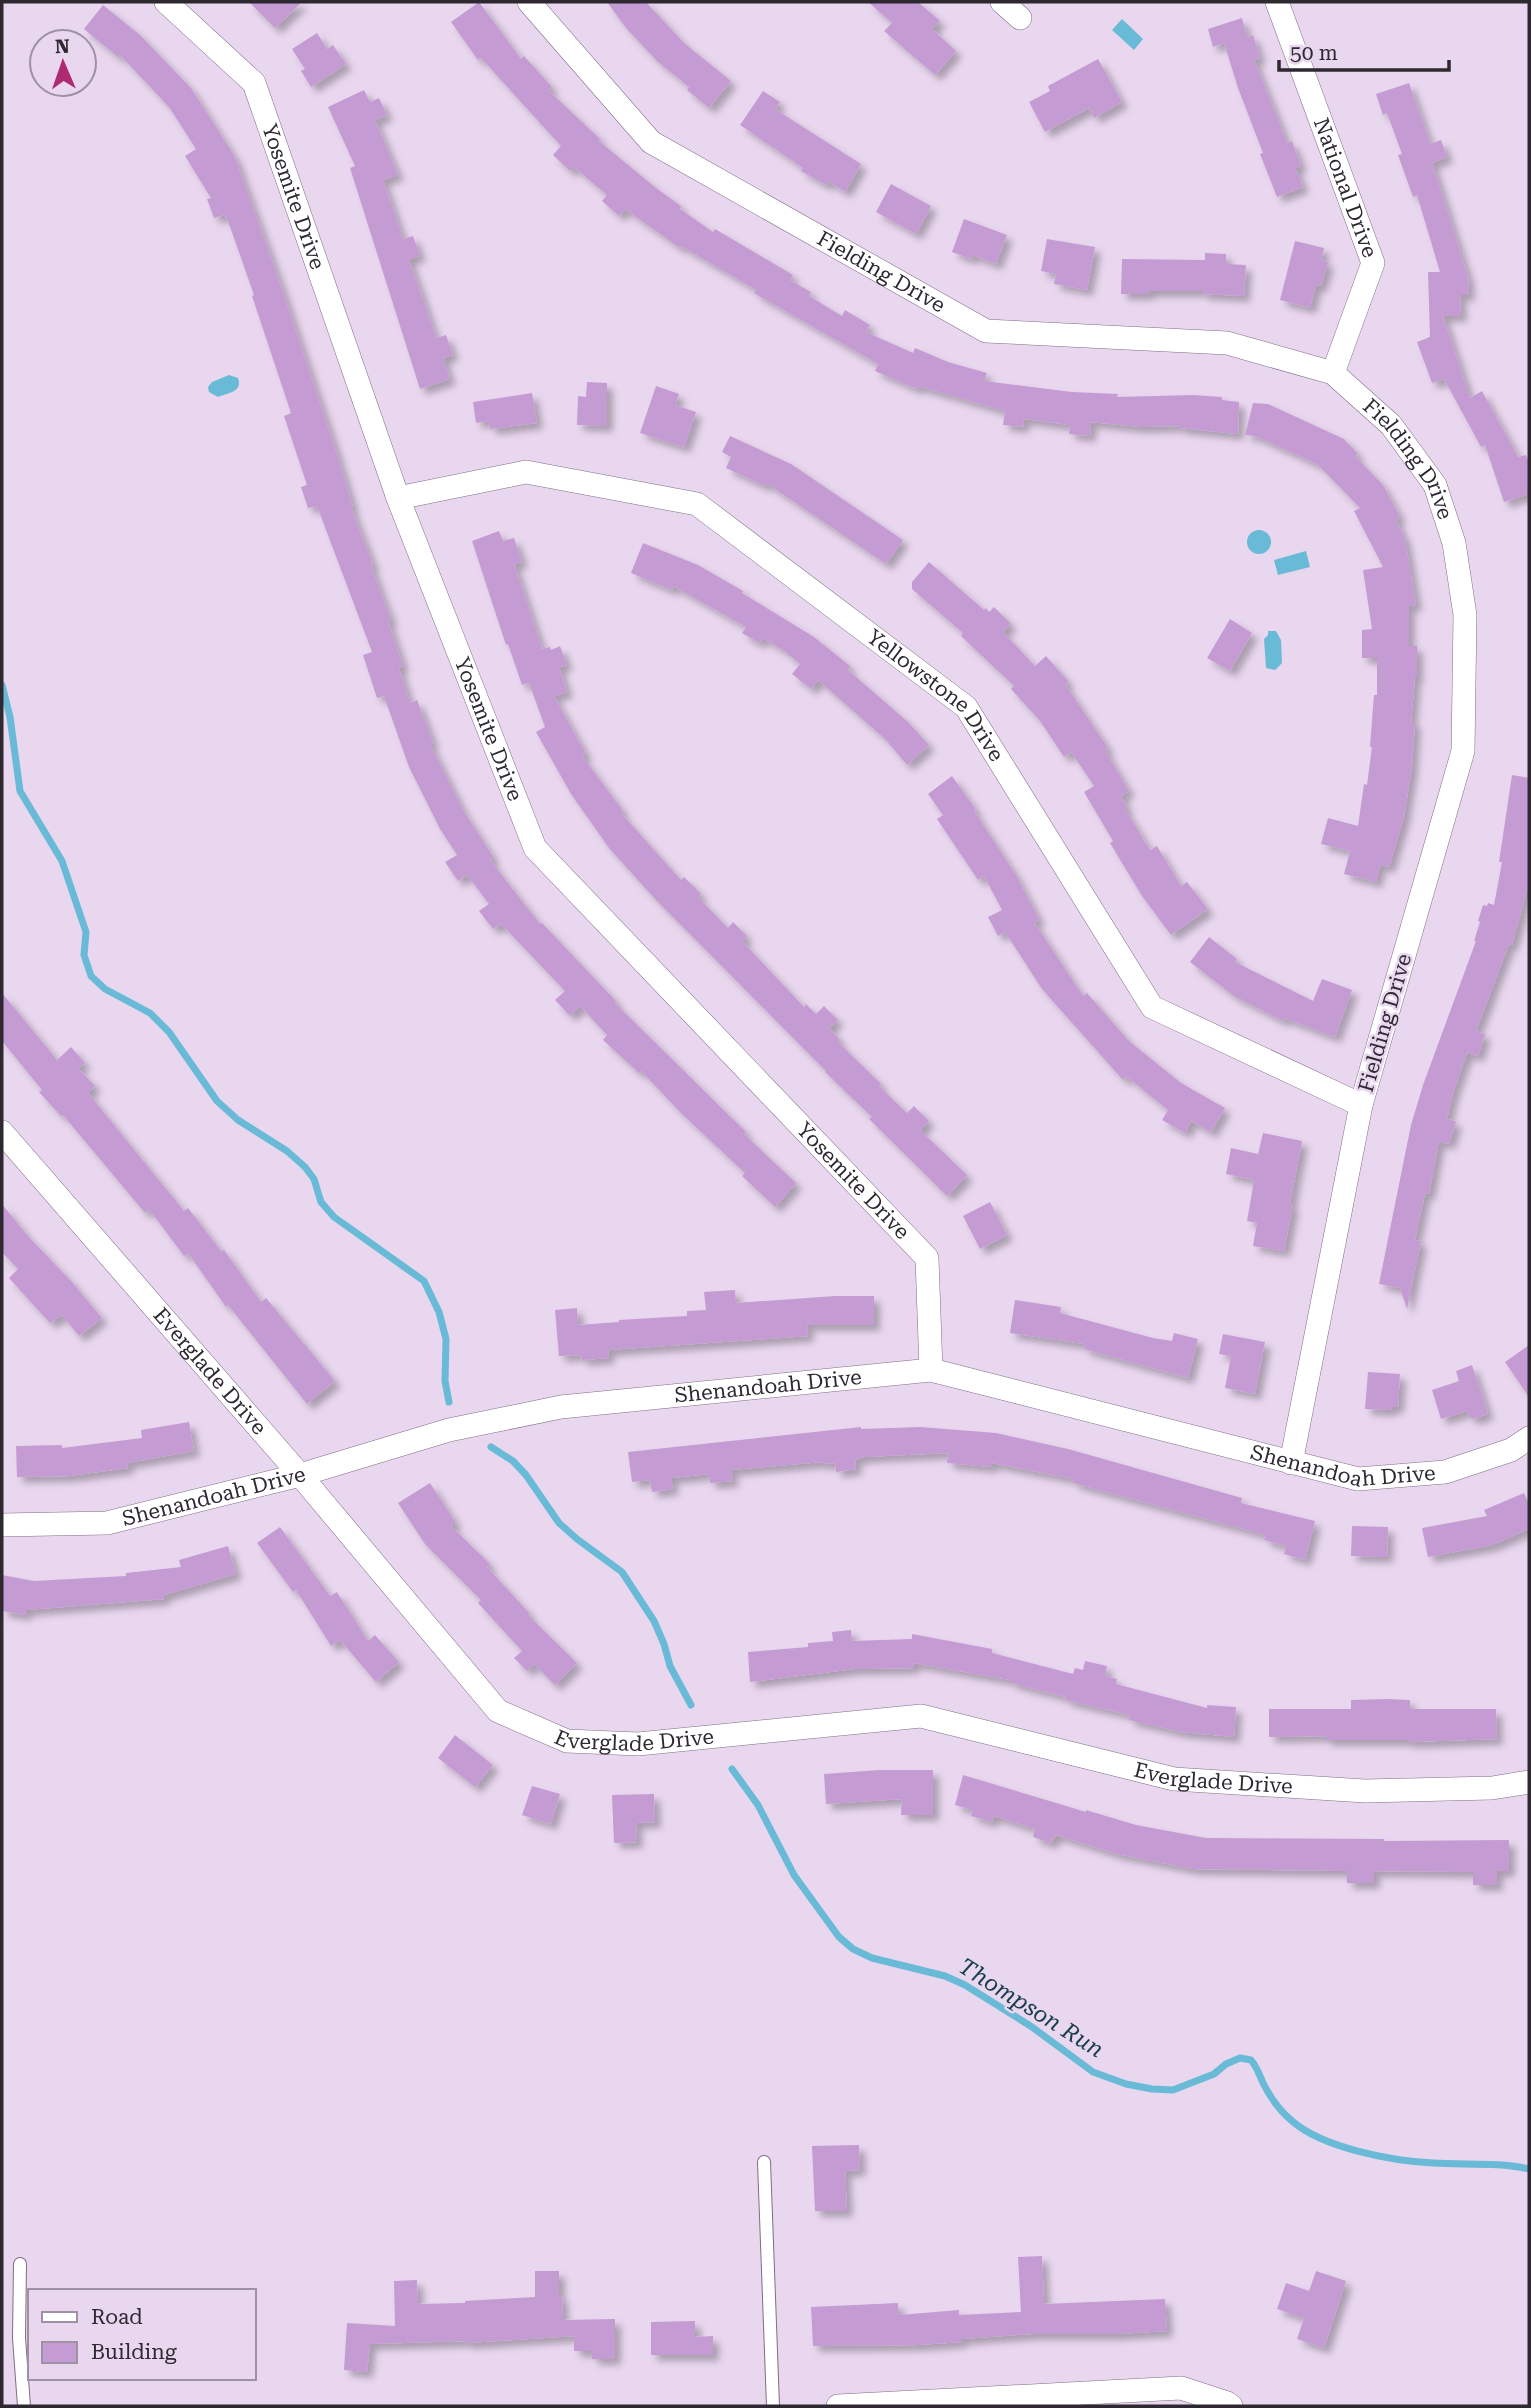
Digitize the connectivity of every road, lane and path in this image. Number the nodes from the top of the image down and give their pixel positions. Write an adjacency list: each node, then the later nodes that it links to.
1 (166, 2): 7 (street, Yosemite Drive)
2 (529, 2): 6 (street, Fielding Drive)
3 (1002, 2): 5 (street)
4 (1277, 2): 6 (street, National Drive)
5 (1020, 18)
6 (1333, 373): 8 (street, Fielding Drive)
7 (398, 498): 8 (street, Yellowstone Drive); 10 (street, Yosemite Drive)
8 (1361, 1105): 12 (street, Fielding Drive)
9 (2, 1132): 13 (street, Everglade Drive)
10 (931, 1370): 12 (street, Shenandoah Drive); 13 (street, Shenandoah Drive)
11 (1529, 1438): 12 (street, Shenandoah Drive)
12 (1291, 1463)
13 (300, 1475): 14 (street, Shenandoah Drive); 15 (street, Everglade Drive)
14 (2, 1525)
15 (1529, 1782)
16 (764, 2162): 19 (lane)
17 (20, 2264): 18 (lane)
18 (24, 2406)
19 (773, 2406)
20 (838, 2406): 21 (street)
21 (1231, 2406)

